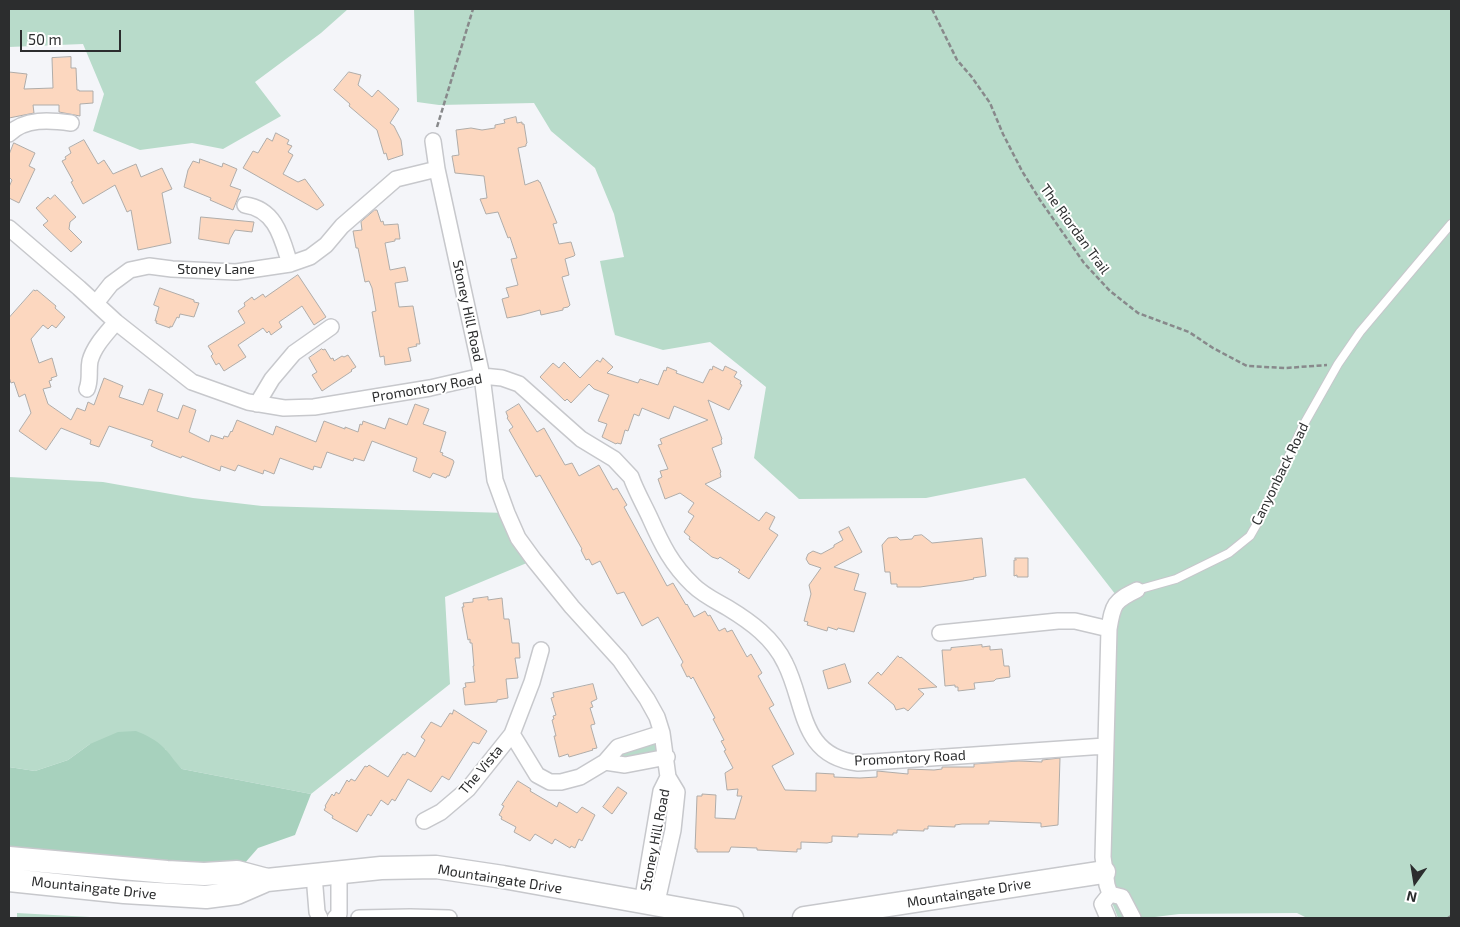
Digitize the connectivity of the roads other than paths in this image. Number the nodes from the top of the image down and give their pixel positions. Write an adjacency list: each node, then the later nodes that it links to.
1 (71, 123): 2 (street)
2 (9, 134)
3 (433, 141): 4 (street, Stoney Hill Road)
4 (437, 169): 8 (street, Stoney Lane); 12 (street, Stoney Hill Road)
5 (245, 205): 8 (street)
6 (1451, 224): 15 (lane, Canyonback Road)
7 (9, 228): 9 (street, Promontory Road)
8 (290, 264): 9 (street, Stoney Lane)
9 (96, 303): 10 (street, Promontory Road)
10 (116, 322): 13 (street); 14 (street, Promontory Road)
11 (330, 327): 14 (street)
12 (482, 376): 14 (street, Promontory Road); 19 (street, Stoney Hill Road); 21 (street, Promontory Road)
13 (86, 388)
14 (257, 404)
15 (1138, 590): 16 (street, Canyonback Road)
16 (1109, 629): 17 (street); 21 (street, Canyonback Road)
17 (940, 633)
18 (541, 650): 20 (street, The Vista)
19 (662, 733): 22 (street, Stoney Hill Road); 23 (street, The Vista)
20 (512, 734): 23 (street, The Vista); 25 (street, The Vista)
21 (1105, 746): 30 (street, Canyonback Road)
22 (667, 757): 23 (street); 24 (street, Stoney Hill Road)
23 (605, 762)
24 (668, 777): 26 (street, Stoney Hill Road); 27 (street, Stoney Hill Road)
25 (424, 821)
26 (656, 827): 27 (street); 34 (street, Stoney Hill Road)
27 (673, 830): 34 (street, Stoney Hill Road)
28 (9, 858): 33 (street, Mountaingate Drive)
29 (339, 872): 31 (street, Mountaingate Drive); 34 (street, Mountaingate Drive); 38 (street)
30 (1104, 872): 35 (street, Canyonback Road); 42 (street, Mountaingate Drive)
31 (314, 875): 33 (street, Mountaingate Drive); 37 (street)
32 (9, 880): 33 (street, Mountaingate Drive)
33 (267, 880)
34 (649, 905): 41 (street, Mountaingate Drive)
35 (1106, 908): 36 (street)
36 (1130, 912)
37 (320, 918)
38 (335, 918)
39 (359, 918): 40 (street)
40 (449, 918)
41 (732, 918)
42 (804, 918)

